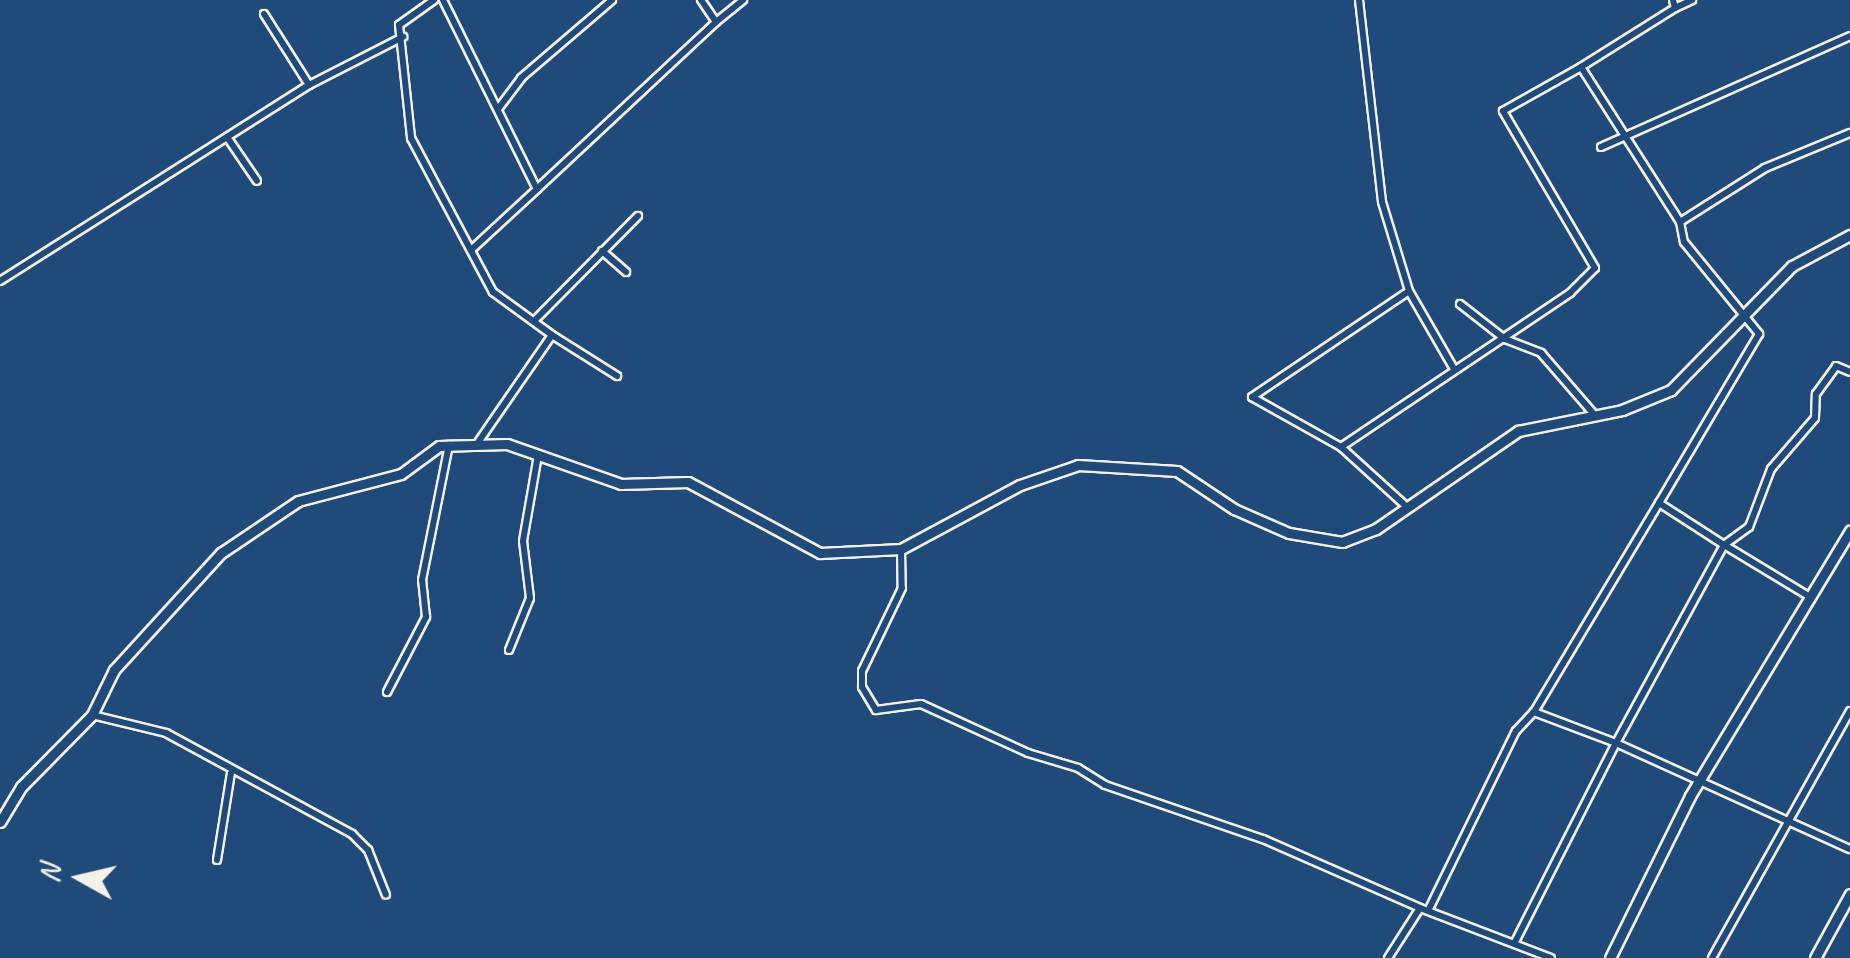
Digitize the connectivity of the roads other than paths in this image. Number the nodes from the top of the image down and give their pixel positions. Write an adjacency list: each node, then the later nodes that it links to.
1 (434, 0): 12 (street)
2 (442, 0): 15 (street)
3 (612, 0): 15 (street)
4 (701, 0): 10 (street)
5 (742, 0): 10 (street)
6 (1359, 0): 29 (street)
7 (1692, 0): 8 (street)
8 (1674, 4): 13 (street)
9 (264, 14): 14 (street)
10 (716, 22): 21 (street)
11 (1850, 36): 18 (street)
12 (402, 37): 14 (street); 25 (street)
13 (1581, 67): 18 (street); 34 (street)
14 (308, 85): 17 (street)
15 (498, 110): 21 (street)
16 (1850, 133): 23 (street)
17 (227, 138): 20 (street); 28 (street)
18 (1628, 138): 19 (street); 23 (street)
19 (1601, 147)
20 (257, 182)
21 (537, 190): 25 (street)
22 (638, 216): 26 (street)
23 (1680, 222): 31 (street)
24 (1850, 235): 31 (street)
25 (471, 250): 32 (street)
26 (602, 251): 27 (street); 32 (street)
27 (626, 272)
28 (0, 281)
29 (1409, 291): 35 (street); 41 (street)
30 (1460, 304): 34 (street)
31 (1743, 318): 38 (street); 43 (street)
32 (536, 319): 33 (street)
33 (552, 335): 37 (street); 39 (street)
34 (1505, 338): 35 (street); 38 (street)
35 (1454, 369): 41 (street)
36 (1850, 372): 46 (street)
37 (617, 376)
38 (1592, 412): 44 (street)
39 (479, 441): 40 (street); 42 (street)
40 (449, 445): 50 (street); 53 (street)
41 (1341, 448): 44 (street)
42 (538, 454): 47 (street); 49 (street)
43 (1659, 503): 46 (street); 52 (street)
44 (1408, 508): 47 (street)
45 (1850, 531): 48 (street)
46 (1724, 546): 48 (street); 54 (street)
47 (901, 549): 63 (street)
48 (1811, 598): 56 (street)
49 (510, 650)
50 (387, 692)
51 (1850, 711): 57 (street)
52 (1534, 712): 54 (street); 63 (street)
53 (92, 715): 55 (street); 58 (street)
54 (1616, 743): 56 (street); 64 (street)
55 (231, 774): 60 (street); 62 (street)
56 (1700, 781): 57 (street); 67 (street)
57 (1787, 817): 59 (street); 68 (street)
58 (0, 822)
59 (1850, 849)
60 (217, 860)
61 (1850, 894): 69 (street)
62 (386, 895)
63 (1425, 908): 64 (street); 65 (street)
64 (1515, 942): 66 (street)
65 (1388, 958)
66 (1551, 958)
67 (1610, 958)
68 (1712, 958)
69 (1815, 958)

